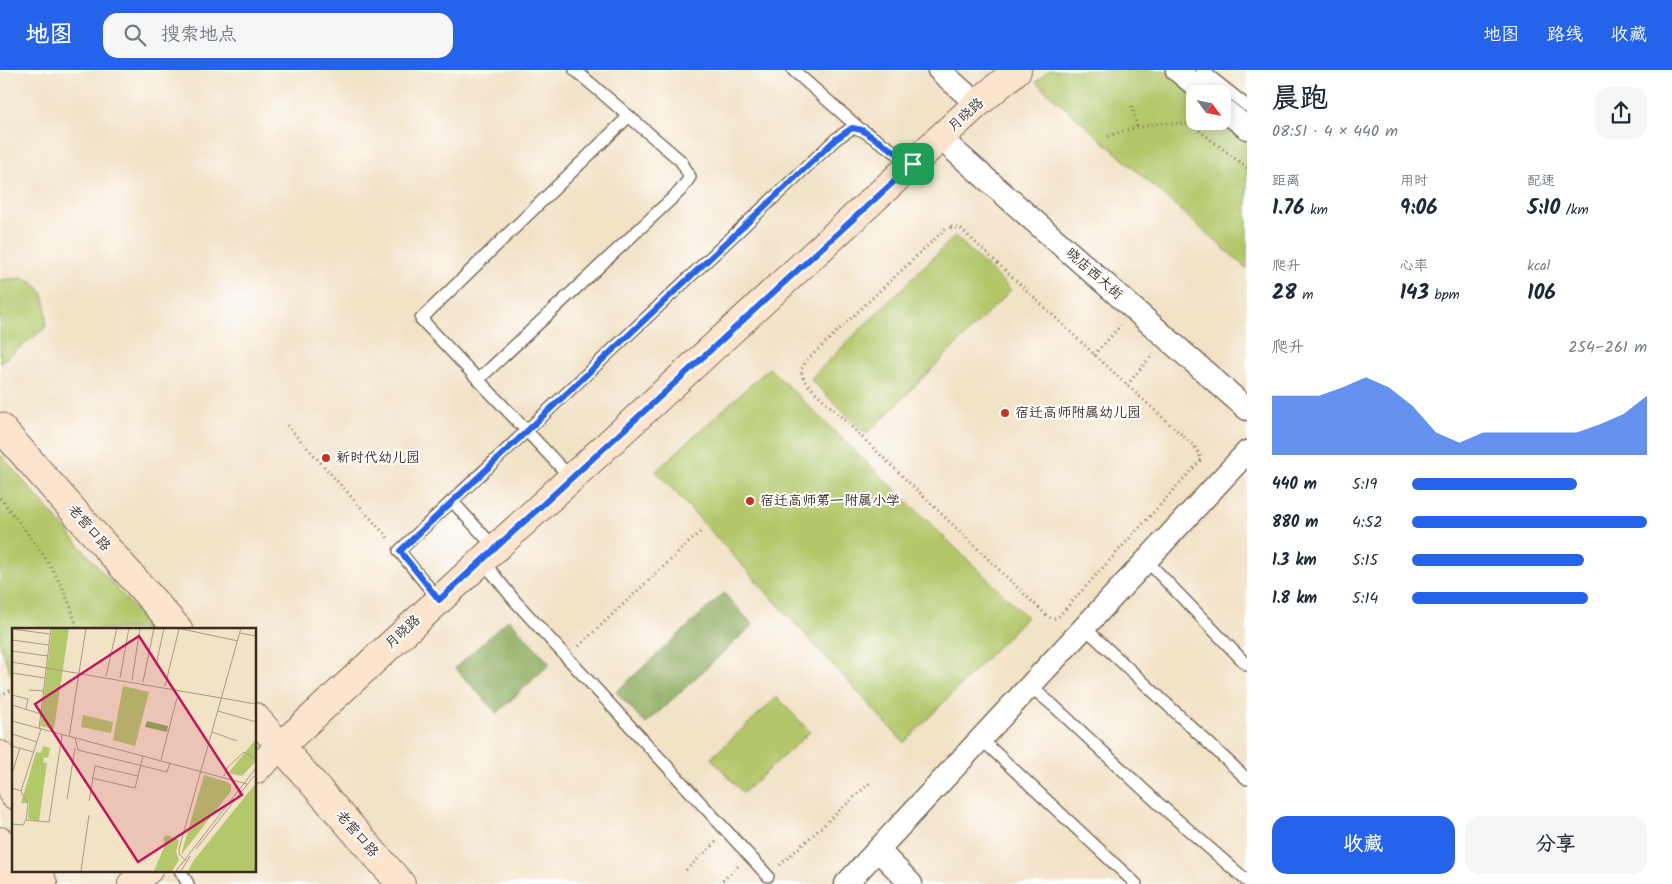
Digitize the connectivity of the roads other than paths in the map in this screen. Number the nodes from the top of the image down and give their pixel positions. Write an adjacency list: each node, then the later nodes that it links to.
1 (575, 70): 11 (lane)
2 (793, 70): 13 (lane)
3 (939, 70): 8 (street)
4 (1017, 70): 8 (street, 月晓路)
5 (1177, 70): 7 (street)
6 (1202, 70): 9 (lane)
7 (1195, 85)
8 (978, 104): 14 (street, 月晓路)
9 (1247, 106)
10 (1231, 115): 12 (street)
11 (629, 116): 16 (lane); 16 (lane)
12 (1247, 128)
13 (862, 130): 15 (lane); 19 (lane)
14 (940, 138): 15 (street, 月晓路); 17 (street, 晓店西大街)
15 (913, 164): 21 (street, 月晓路)
16 (478, 380): 19 (lane)
17 (1247, 409)
18 (0, 427): 27 (street, 老营口路)
19 (527, 431): 21 (lane); 22 (lane)
20 (1247, 452): 24 (street)
21 (571, 478): 23 (street, 月晓路)
22 (452, 501): 23 (lane); 25 (lane)
23 (489, 554): 25 (street, 月晓路); 42 (lane)
24 (1146, 560): 26 (street); 28 (lane)
25 (439, 600): 32 (street, 月晓路)
26 (1084, 627): 29 (street); 35 (lane)
27 (177, 628)
28 (1247, 665)
29 (1030, 686): 31 (street); 43 (lane)
30 (256, 718): 32 (street, 老营口路)
31 (981, 739): 38 (street); 51 (lane)
32 (280, 746): 34 (street, 月晓路); 48 (street, 老营口路)
33 (0, 755): 36 (street)
34 (256, 769)
35 (1247, 779)
36 (12, 789)
37 (0, 840): 44 (street)
38 (878, 850): 49 (street); 50 (street)
39 (39, 872): 45 (street)
40 (146, 872): 46 (street)
41 (181, 872): 47 (lane)
42 (768, 876)
43 (1247, 881)
44 (15, 884)
45 (43, 884)
46 (132, 884)
47 (188, 884)
48 (401, 884)
49 (846, 884)
50 (911, 884)
51 (1136, 884)

